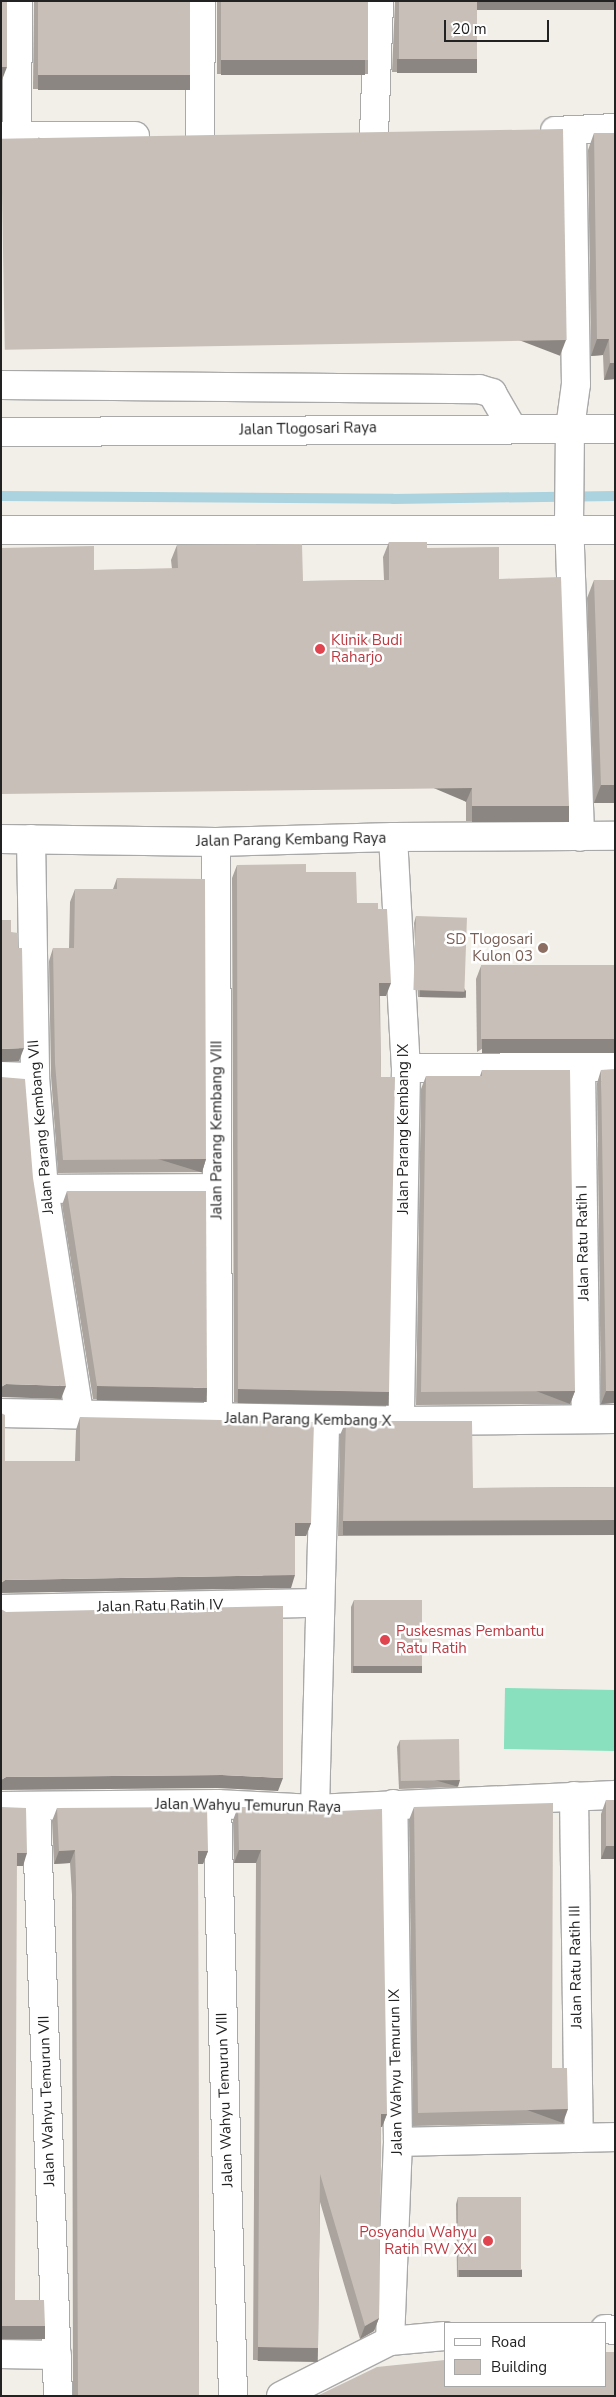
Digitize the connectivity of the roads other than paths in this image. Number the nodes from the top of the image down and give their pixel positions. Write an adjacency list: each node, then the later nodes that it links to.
1 (18, 1): 10 (street)
2 (201, 1): 11 (street)
3 (379, 1): 8 (street)
4 (615, 128): 5 (street)
5 (572, 131): 6 (street); 17 (street)
6 (532, 132)
7 (345, 134): 8 (street)
8 (374, 134): 9 (street)
9 (403, 134)
10 (9, 136): 11 (street)
11 (200, 136): 12 (street)
12 (229, 136)
13 (1, 385): 14 (street)
14 (512, 427): 16 (street, Jalan Tlogosari Raya); 17 (street, Jalan Tlogosari Raya)
15 (615, 429): 17 (street, Jalan Tlogosari Raya)
16 (1, 432)
17 (570, 433): 18 (street)
18 (569, 525): 19 (street); 20 (street); 21 (street)
19 (1, 530)
20 (615, 530)
21 (580, 836): 22 (street, Jalan Parang Kembang Raya); 23 (street, Jalan Parang Kembang Raya)
22 (615, 836)
23 (393, 837): 26 (street, Jalan Parang Kembang Raya); 28 (street, Jalan Parang Kembang IX)
24 (1, 839): 25 (street, Jalan Parang Kembang Raya)
25 (31, 839): 26 (street, Jalan Parang Kembang Raya); 31 (street, Jalan Parang Kembang VII)
26 (216, 842): 33 (street, Jalan Parang Kembang VIII)
27 (615, 1067): 29 (street)
28 (406, 1068): 29 (street); 40 (street, Jalan Parang Kembang IX)
29 (581, 1069): 37 (street, Jalan Ratu Ratih I)
30 (1, 1076): 31 (street)
31 (35, 1077): 32 (street, Jalan Parang Kembang VII)
32 (44, 1188): 33 (street); 34 (street, Jalan Parang Kembang VII)
33 (217, 1188): 36 (street, Jalan Parang Kembang VIII)
34 (79, 1413): 35 (street, Jalan Parang Kembang X); 36 (street, Jalan Parang Kembang X)
35 (1, 1414)
36 (218, 1418): 39 (street, Jalan Parang Kembang X)
37 (586, 1418): 38 (street, Jalan Parang Kembang X); 40 (street, Jalan Parang Kembang X)
38 (615, 1419)
39 (325, 1420): 40 (street, Jalan Parang Kembang X); 41 (street)
40 (400, 1421)
41 (319, 1603): 42 (street, Jalan Ratu Ratih IV); 49 (street)
42 (1, 1609)
43 (615, 1795): 44 (street, Jalan Wahyu Temurun Raya)
44 (574, 1796): 46 (street, Jalan Wahyu Temurun Raya); 51 (street, Jalan Ratu Ratih III)
45 (216, 1804): 48 (street, Jalan Wahyu Temurun Raya); 49 (street, Jalan Wahyu Temurun Raya); 58 (street, Jalan Wahyu Temurun VIII)
46 (393, 1804): 49 (street, Jalan Wahyu Temurun Raya); 52 (street, Jalan Wahyu Temurun IX)
47 (1, 1806): 48 (street, Jalan Wahyu Temurun Raya)
48 (36, 1806): 56 (street, Jalan Wahyu Temurun VII)
49 (315, 1809)
50 (615, 2137): 51 (street)
51 (579, 2138): 52 (street)
52 (398, 2142): 54 (street, Jalan Wahyu Temurun IX)
53 (444, 2336): 54 (street)
54 (390, 2341): 59 (street)
55 (1, 2354): 56 (street)
56 (56, 2355): 57 (street, Jalan Wahyu Temurun VII)
57 (58, 2396)
58 (233, 2396)
59 (281, 2396)

